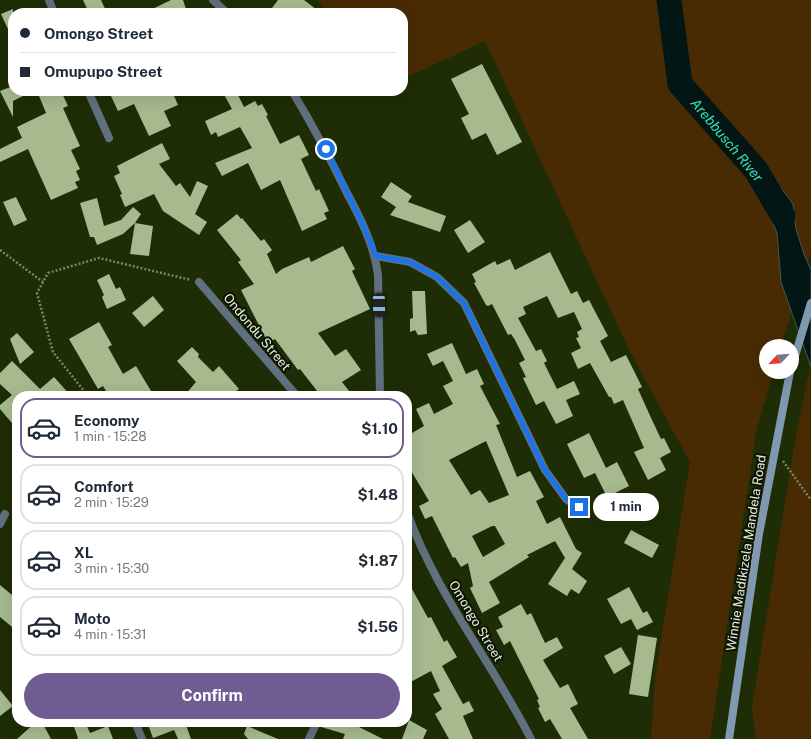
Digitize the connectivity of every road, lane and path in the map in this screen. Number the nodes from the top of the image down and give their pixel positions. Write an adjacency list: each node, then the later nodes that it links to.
1 (213, 0): 2 (street)
2 (222, 8)
3 (90, 96): 5 (street)
4 (295, 96): 7 (street)
5 (109, 138)
6 (0, 250): 8 (path)
7 (376, 256): 15 (street); 18 (street)
8 (43, 282): 9 (path); 13 (path)
9 (198, 282): 14 (street, Ondondu Street)
10 (811, 303): 11 (main road)
11 (799, 343)
12 (789, 379): 16 (main road, Winnie Madikizela Mandela Road)
13 (84, 391)
14 (293, 391)
15 (380, 391)
16 (775, 450): 17 (path); 27 (main road, Winnie Madikizela Mandela Road)
17 (811, 500)
18 (579, 507)
19 (4, 514): 20 (street)
20 (0, 524)
21 (412, 525): 26 (street, Omongo Street)
22 (138, 727): 24 (street)
23 (314, 727): 25 (street)
24 (142, 739)
25 (308, 739)
26 (531, 739)
27 (728, 739)

